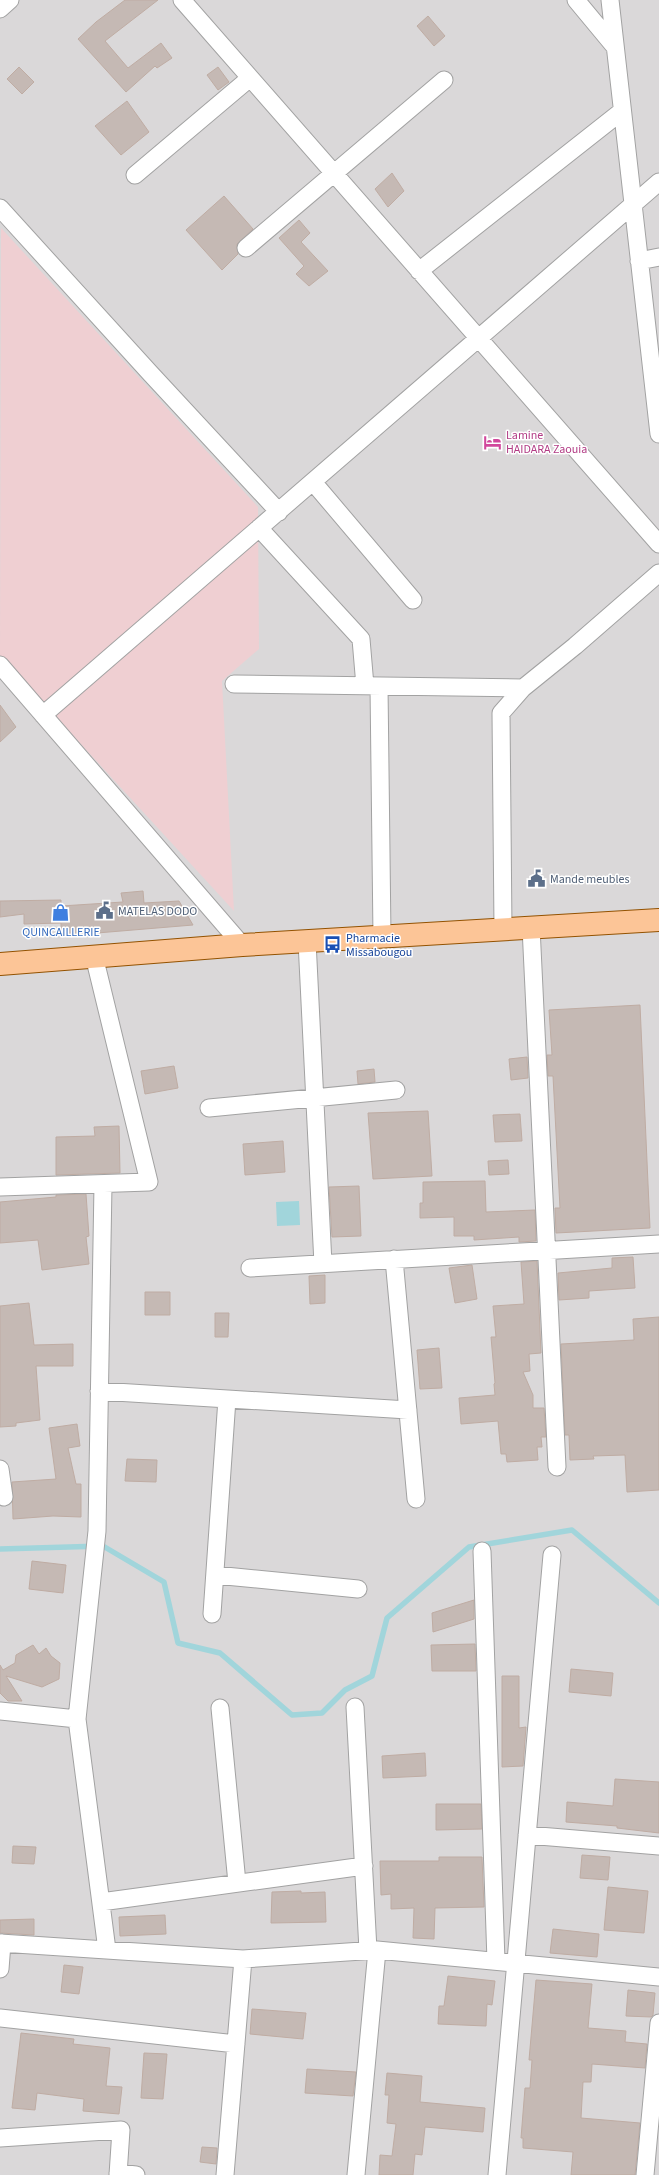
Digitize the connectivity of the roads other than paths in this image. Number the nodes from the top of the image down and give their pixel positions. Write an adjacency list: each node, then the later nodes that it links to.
1 (10, 0): 5 (street)
2 (182, 0): 7 (street)
3 (576, 0): 6 (street)
4 (610, 0): 6 (street)
5 (0, 9)
6 (615, 47): 9 (street)
7 (250, 78): 10 (street); 11 (street)
8 (444, 80): 10 (street)
9 (622, 111): 13 (street); 18 (street)
10 (334, 174): 15 (street); 18 (street)
11 (135, 176)
12 (659, 182): 13 (street)
13 (634, 203): 17 (street); 19 (street)
14 (0, 208): 23 (street)
15 (246, 248)
16 (659, 258): 17 (street)
17 (639, 261): 20 (street)
18 (419, 270): 19 (street)
19 (478, 338): 22 (street); 25 (street)
20 (656, 374): 21 (street)
21 (659, 434)
22 (313, 482): 23 (street); 27 (street)
23 (279, 512): 24 (street)
24 (259, 528): 30 (street); 32 (street)
25 (659, 544)
26 (659, 573): 31 (street)
27 (413, 600)
28 (0, 665): 32 (street)
29 (234, 684): 30 (street)
30 (372, 686): 31 (street); 36 (street)
31 (523, 688): 35 (street)
32 (43, 715): 38 (street)
33 (659, 920): 34 (main road)
34 (531, 927): 35 (main road); 47 (street)
35 (503, 929): 36 (main road)
36 (382, 936): 37 (main road)
37 (307, 941): 38 (main road); 42 (street)
38 (242, 945): 39 (main road)
39 (94, 956): 40 (main road); 44 (street)
40 (0, 964)
41 (396, 1090): 42 (street)
42 (314, 1098): 43 (street); 49 (street)
43 (209, 1108)
44 (103, 1185): 45 (street); 51 (street)
45 (0, 1187)
46 (659, 1244): 47 (street)
47 (546, 1251): 48 (street); 54 (street)
48 (394, 1259): 49 (street); 53 (street)
49 (323, 1264): 50 (street)
50 (250, 1268)
51 (99, 1391): 52 (street); 66 (street)
52 (227, 1399): 53 (street); 60 (street)
53 (408, 1410): 57 (street)
54 (557, 1467)
55 (0, 1469): 56 (street)
56 (4, 1497)
57 (416, 1499)
58 (482, 1551): 76 (street)
59 (552, 1555): 67 (street)
60 (215, 1575): 61 (street); 62 (street)
61 (358, 1589)
62 (212, 1614)
63 (355, 1707): 69 (street)
64 (220, 1708): 70 (street)
65 (0, 1711): 66 (street)
66 (77, 1719): 71 (street)
67 (527, 1835): 68 (street); 77 (street)
68 (659, 1846)
69 (364, 1866): 70 (street); 74 (street)
70 (237, 1883): 71 (street)
71 (101, 1902): 73 (street)
72 (1, 1943): 73 (street); 78 (street)
73 (107, 1950): 75 (street)
74 (372, 1950): 75 (street); 76 (street); 87 (street)
75 (243, 1959): 82 (street)
76 (496, 1961): 77 (street)
77 (516, 1963): 79 (street); 88 (street)
78 (0, 1969)
79 (659, 1977)
80 (0, 2018): 82 (street)
81 (659, 2023): 89 (street)
82 (236, 2044): 86 (street)
83 (0, 2138): 84 (street)
84 (118, 2174): 85 (street)
85 (136, 2175)
86 (225, 2175)
87 (356, 2175)
88 (498, 2175)
89 (645, 2175)

